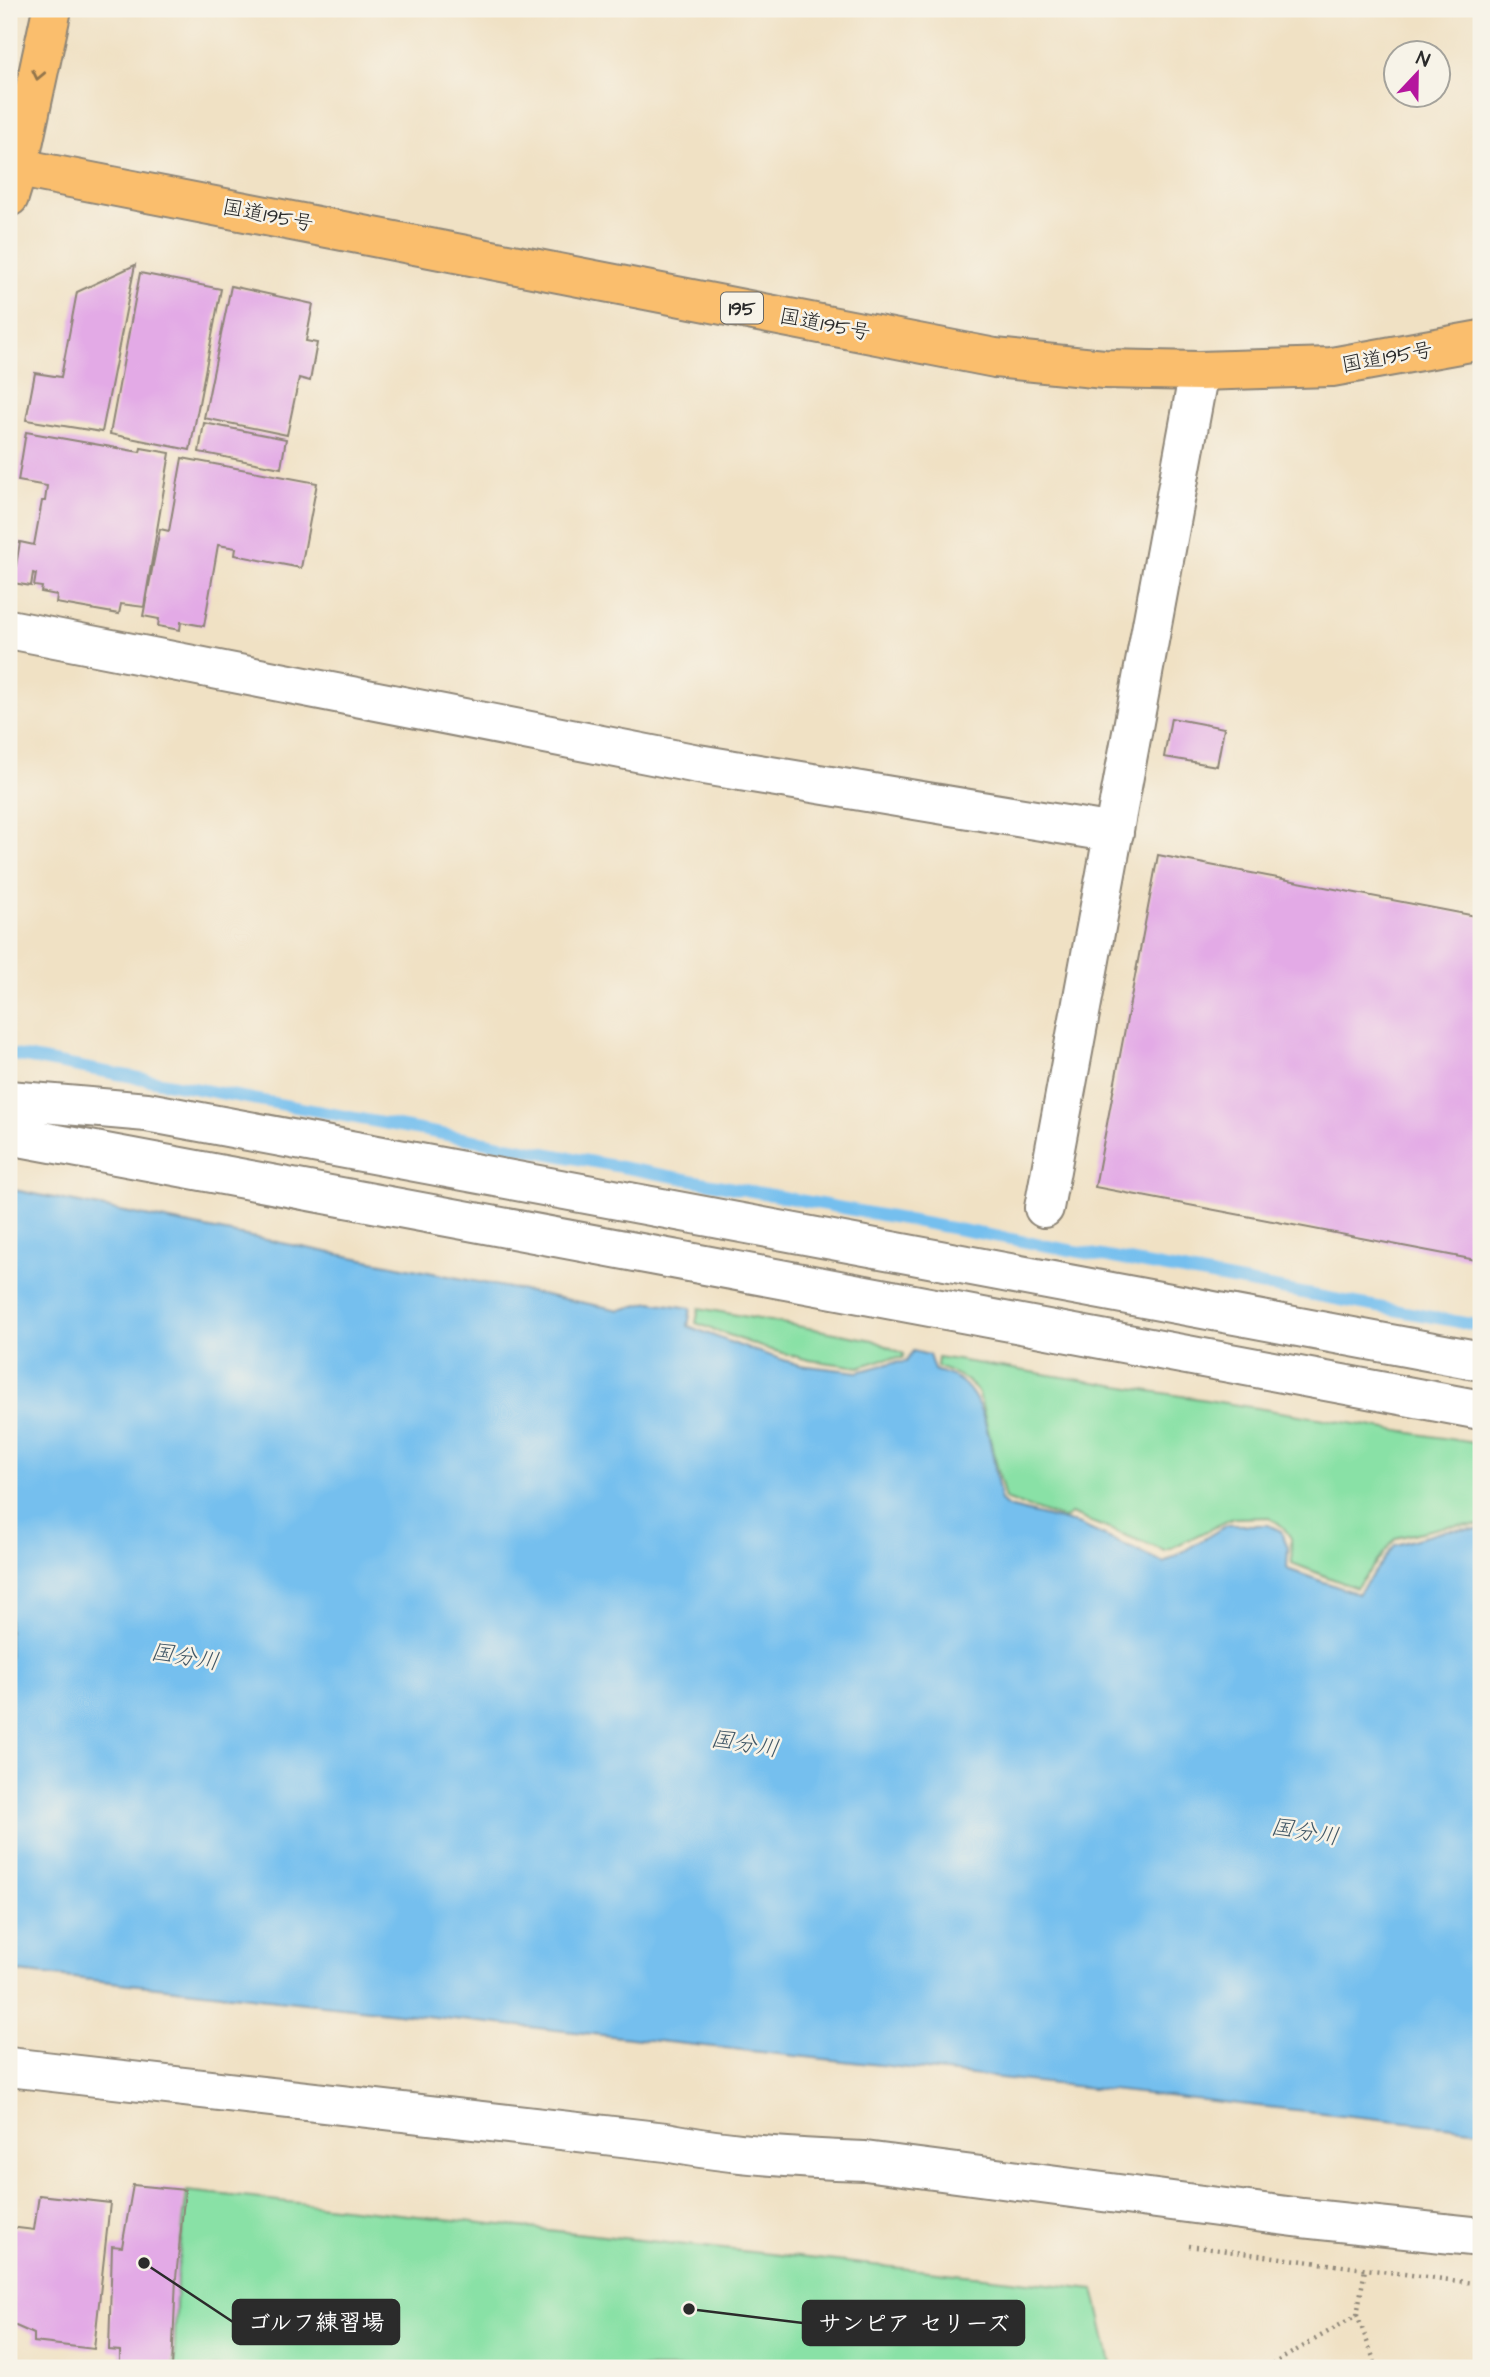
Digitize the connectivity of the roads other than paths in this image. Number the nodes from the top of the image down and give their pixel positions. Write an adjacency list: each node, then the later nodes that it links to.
1 (52, 9): 2 (main road, one-way to 2)
2 (12, 177): 4 (main road, 国道195号 / 195)
3 (1481, 340): 4 (main road, 国道195号 / 195)
4 (1199, 371): 6 (street)
5 (9, 629): 6 (street)
6 (1114, 833): 9 (street)
7 (9, 1100): 10 (street)
8 (9, 1135): 11 (street)
9 (1044, 1208)
10 (1481, 1361)
11 (1481, 1410)
12 (9, 2067): 13 (street)
13 (1481, 2237)

